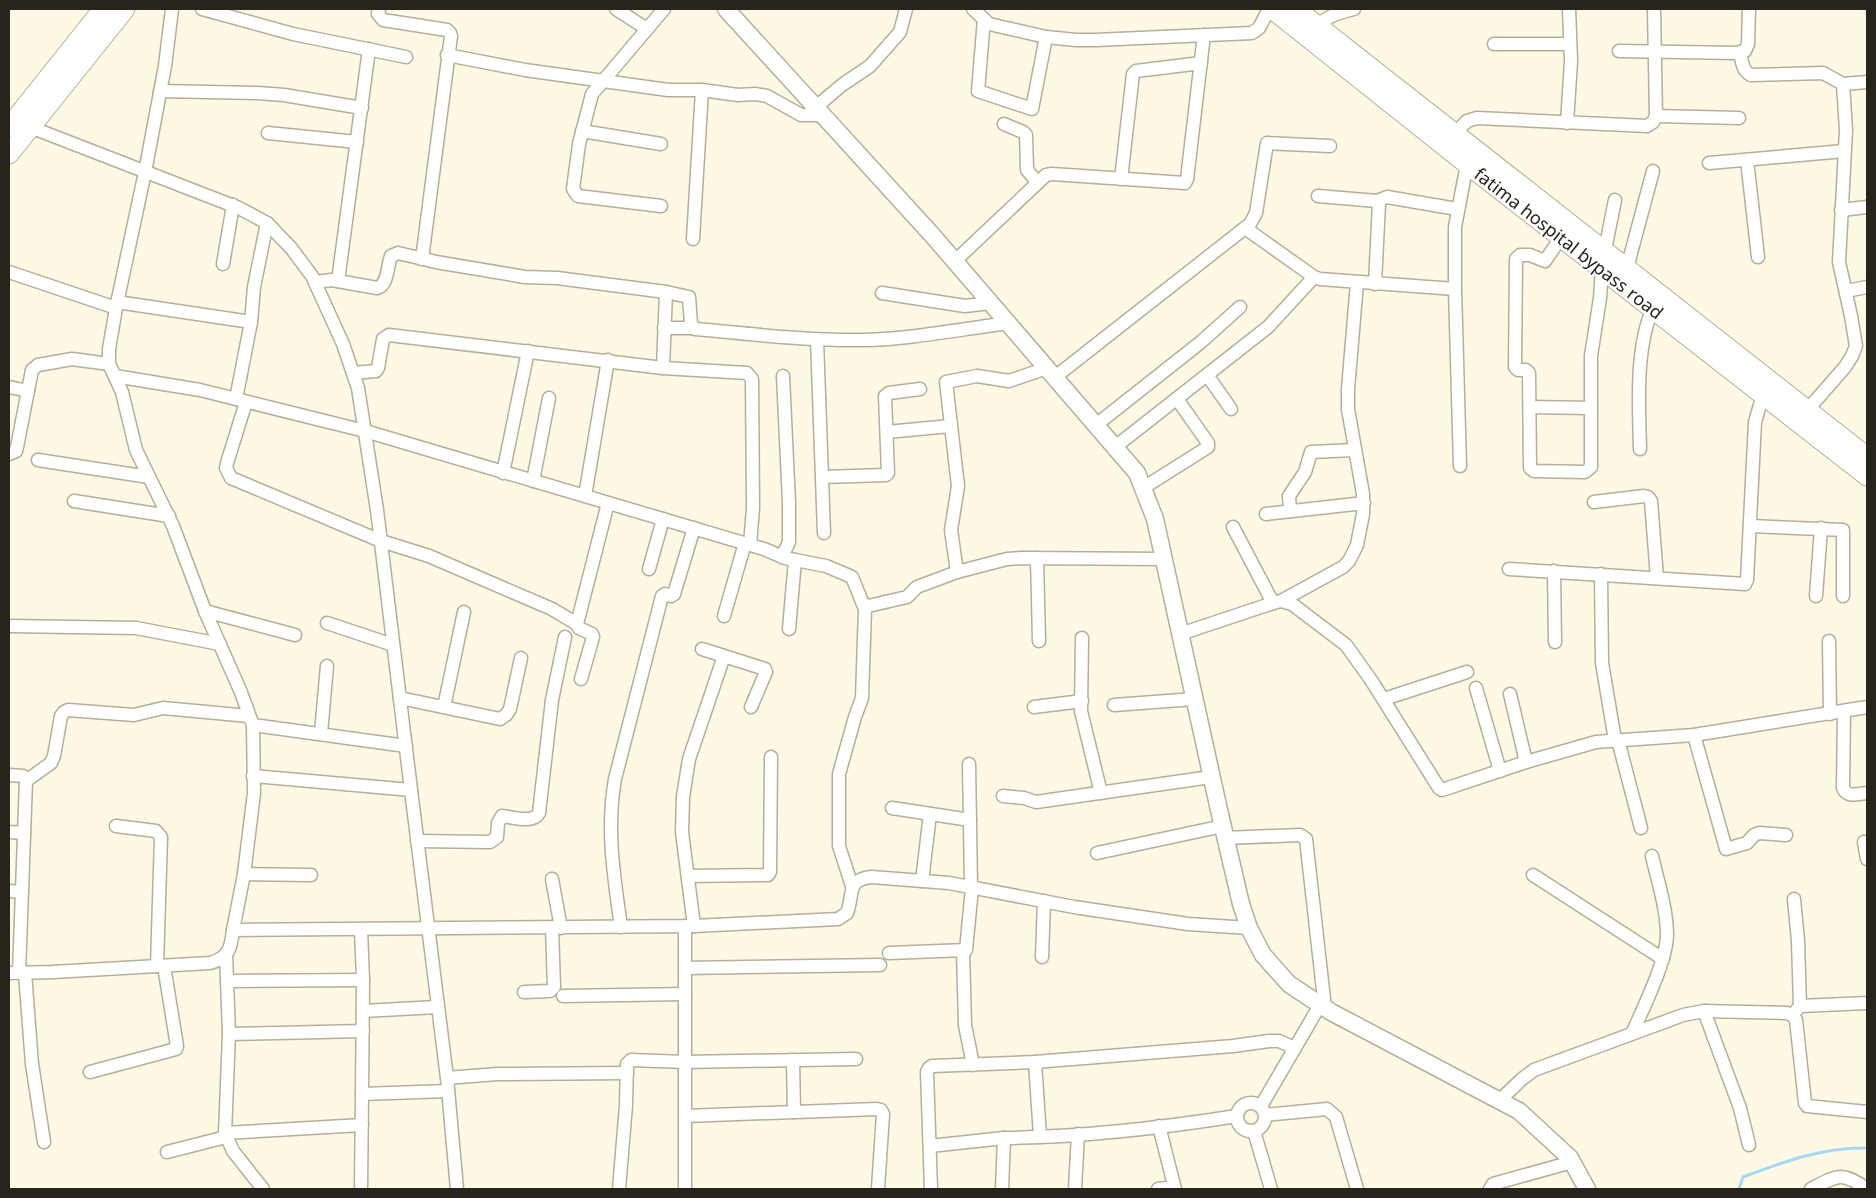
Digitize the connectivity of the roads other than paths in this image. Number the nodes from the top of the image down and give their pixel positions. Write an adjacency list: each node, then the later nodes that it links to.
1 (125, 9): 16 (highway)
2 (172, 9): 35 (street)
3 (202, 9): 24 (street)
4 (379, 9): 28 (street)
5 (616, 9): 18 (street)
6 (664, 9): 18 (street)
7 (726, 9): 37 (main road)
8 (906, 9): 37 (street)
9 (974, 9): 17 (street)
10 (1270, 9): 19 (highway, fatima hospital bypass road); 20 (street)
11 (1296, 9): 19 (highway, fatima hospital bypass road)
12 (1354, 9): 19 (street)
13 (1568, 9): 23 (street)
14 (1654, 9): 26 (street)
15 (1749, 9): 27 (street)
16 (104, 17): 42 (highway)
17 (984, 19): 21 (street); 21 (street)
18 (647, 29): 31 (street)
19 (1312, 31): 39 (highway, fatima hospital bypass road)
20 (1204, 35): 21 (street); 30 (street)
21 (1046, 37)
22 (1494, 44): 23 (street)
23 (1570, 44): 41 (street)
24 (369, 49): 29 (street); 36 (street)
25 (1619, 51): 26 (street)
26 (1656, 51): 27 (street); 38 (street)
27 (1740, 52): 33 (street)
28 (447, 56): 31 (street); 72 (street)
29 (406, 57)
30 (1201, 64): 57 (street); 57 (street)
31 (602, 81): 34 (street); 44 (street)
32 (1867, 82): 33 (street)
33 (1843, 84): 50 (street)
34 (702, 90): 37 (street); 70 (street)
35 (160, 91): 36 (street); 56 (street)
36 (362, 108): 47 (street)
37 (820, 111): 74 (main road)
38 (1656, 116): 40 (street); 41 (street)
39 (1423, 118): 46 (highway, fatima hospital bypass road); 54 (highway, fatima hospital bypass road)
40 (1740, 118)
41 (1567, 123): 46 (street)
42 (16, 124): 51 (highway); 56 (street)
43 (1004, 124): 58 (street)
44 (582, 131): 48 (street); 63 (street)
45 (268, 133): 47 (street)
46 (1454, 133): 73 (highway, fatima hospital bypass road)
47 (357, 142): 79 (street)
48 (661, 144)
49 (1330, 146): 68 (street)
50 (1844, 151): 52 (street); 66 (street)
51 (9, 154)
52 (1748, 160): 53 (street); 71 (street)
53 (1709, 163)
54 (1467, 164): 65 (street); 69 (highway, fatima hospital bypass road)
55 (1653, 171): 76 (street)
56 (145, 172): 62 (street); 89 (street)
57 (1121, 178): 58 (street)
58 (1037, 182): 74 (street)
59 (1318, 196): 61 (street)
60 (1615, 200): 73 (street)
61 (1377, 201): 65 (street); 82 (street)
62 (233, 205): 67 (street); 75 (street)
63 (661, 206)
64 (1867, 207): 66 (street)
65 (1457, 209): 84 (street)
66 (1841, 210): 85 (street)
67 (267, 223): 80 (street); 92 (street)
68 (1244, 228): 78 (street); 101 (street)
69 (1562, 236): 73 (highway, fatima hospital bypass road); 113 (street)
70 (693, 239)
71 (1758, 257)
72 (422, 259): 79 (street); 86 (street)
73 (1604, 259): 76 (highway, fatima hospital bypass road); 91 (highway, fatima hospital bypass road); 114 (street)
74 (955, 261): 88 (main road)
75 (223, 264)
76 (1627, 268): 116 (highway, fatima hospital bypass road)
77 (9, 272): 89 (street)
78 (1314, 277): 81 (street); 103 (street)
79 (338, 281): 80 (street)
80 (315, 282): 102 (street)
81 (1357, 283): 82 (street); 123 (street)
82 (1376, 284): 84 (street)
83 (1867, 287): 85 (street)
84 (1455, 290): 127 (street)
85 (1846, 291): 116 (street)
86 (666, 292): 94 (street); 95 (street)
87 (882, 293): 88 (street)
88 (991, 303): 93 (main road)
89 (117, 305): 92 (street); 99 (street)
90 (1240, 307): 117 (street)
91 (1653, 308): 109 (highway, fatima hospital bypass road); 122 (street)
92 (251, 322): 112 (street)
93 (1009, 323): 96 (street); 101 (main road)
94 (664, 328): 95 (street); 100 (street)
95 (693, 328): 96 (street)
96 (817, 340): 131 (street)
97 (528, 351): 98 (street); 102 (street); 128 (street)
98 (608, 360): 100 (street); 134 (street)
99 (109, 364): 104 (street); 108 (street)
100 (663, 368): 149 (street)
101 (1051, 372): 117 (main road); 118 (street)
102 (353, 373): 119 (street)
103 (1207, 375): 111 (street); 115 (street)
104 (115, 376): 112 (street); 130 (street)
105 (783, 376): 150 (street)
106 (9, 387): 108 (street)
107 (920, 389): 120 (street)
108 (28, 391): 124 (street)
109 (1763, 395): 116 (highway, fatima hospital bypass road); 143 (street)
110 (549, 398): 132 (street)
111 (1177, 399): 121 (street); 133 (street)
112 (241, 401): 119 (street); 148 (street)
113 (1530, 407): 114 (street); 114 (street)
114 (1590, 408)
115 (1231, 409)
116 (1803, 416): 125 (highway, fatima hospital bypass road); 129 (highway, fatima hospital bypass road)
117 (1096, 425): 121 (main road)
118 (950, 426): 120 (street); 157 (street)
119 (365, 431): 128 (street); 148 (street)
120 (887, 432): 131 (street)
121 (1115, 447): 133 (main road)
122 (1640, 449)
123 (1354, 450): 138 (street); 139 (street)
124 (9, 454)
125 (1867, 457)
126 (38, 460): 130 (street)
127 (1460, 466)
128 (503, 473): 132 (street)
129 (1867, 476)
130 (150, 477): 141 (street)
131 (822, 478): 147 (street)
132 (533, 481): 134 (street)
133 (1143, 488): 152 (main road)
134 (585, 496): 137 (street)
135 (74, 501): 141 (street)
136 (1594, 502): 159 (street)
137 (608, 503): 142 (street); 168 (street)
138 (1364, 503): 139 (street); 162 (street)
139 (1290, 511): 140 (street)
140 (1266, 514)
141 (168, 516): 164 (street)
142 (663, 519): 145 (street); 154 (street)
143 (1750, 526): 146 (street); 159 (street)
144 (1234, 527): 162 (street)
145 (694, 528): 149 (street); 243 (street)
146 (1821, 528): 160 (street); 161 (street)
147 (824, 533)
148 (380, 541): 168 (street); 179 (street)
149 (748, 544): 150 (street); 166 (street)
150 (782, 557): 153 (street)
151 (1037, 558): 152 (street); 157 (street); 175 (street)
152 (1164, 559): 171 (main road)
153 (795, 560): 163 (street); 170 (street)
154 (649, 569)
155 (1508, 569): 156 (street)
156 (1554, 571): 158 (street); 177 (street)
157 (957, 572): 163 (street)
158 (1601, 574): 159 (street); 202 (street)
159 (1656, 578)
160 (1816, 596)
161 (1843, 596)
162 (1277, 602): 171 (street); 190 (street)
163 (864, 609): 236 (street)
164 (205, 611): 172 (street); 178 (street)
165 (464, 612): 193 (street)
166 (724, 616)
167 (327, 623): 179 (street)
168 (577, 624): 185 (street)
169 (9, 626): 178 (street)
170 (789, 629)
171 (1180, 634): 189 (main road)
172 (295, 635)
173 (565, 637): 225 (street)
174 (1082, 638): 191 (street)
175 (1039, 641)
176 (1829, 641): 198 (street)
177 (1555, 642)
178 (220, 644): 199 (street)
179 (393, 646): 188 (street)
180 (702, 649): 181 (street)
181 (724, 656): 194 (street); 233 (street)
182 (521, 658): 193 (street)
183 (327, 666): 200 (street)
184 (1467, 672): 190 (street)
185 (581, 679)
186 (1476, 688): 207 (street)
187 (1510, 694): 205 (street)
188 (400, 698): 193 (street); 203 (street)
189 (1194, 699): 192 (street); 210 (main road)
190 (1384, 700): 207 (street)
191 (1082, 701): 195 (street); 213 (street)
192 (1114, 705)
193 (444, 707)
194 (751, 707)
195 (1034, 707)
196 (1867, 707): 197 (street)
197 (1844, 712): 198 (street); 214 (street)
198 (1830, 714): 201 (street)
199 (251, 720): 200 (street); 209 (street); 211 (street)
200 (321, 733): 203 (street)
201 (1694, 735): 202 (street); 224 (street)
202 (1616, 740): 205 (street); 220 (street)
203 (406, 746): 212 (street)
204 (771, 757): 233 (street)
205 (1526, 762): 207 (street)
206 (969, 764): 218 (street)
207 (1500, 771)
208 (9, 775): 211 (street)
209 (253, 776): 212 (street); 230 (street)
210 (1211, 777): 213 (street); 222 (main road)
211 (26, 781): 223 (street)
212 (411, 790): 225 (street)
213 (1101, 793): 215 (street)
214 (1867, 793)
215 (1004, 796)
216 (892, 808): 217 (street)
217 (930, 814): 218 (street); 235 (street)
218 (970, 820): 237 (street)
219 (116, 826): 255 (street)
220 (1640, 828)
221 (9, 832): 223 (street)
222 (1224, 832): 227 (street); 245 (main road); 264 (street)
223 (24, 833): 239 (street)
224 (1786, 835)
225 (417, 841): 248 (street)
226 (1864, 842): 229 (street)
227 (1097, 853)
228 (1652, 856): 253 (street)
229 (1867, 859)
230 (244, 874): 231 (street); 246 (street)
231 (311, 875)
232 (1533, 875): 253 (street)
233 (688, 876): 242 (street)
234 (552, 879): 244 (street)
235 (922, 881): 236 (street); 237 (street)
236 (852, 886): 242 (street)
237 (972, 887): 241 (street); 249 (street)
238 (9, 891): 239 (street)
239 (22, 892): 257 (street)
240 (1794, 899): 268 (street)
241 (1044, 901): 245 (street); 252 (street)
242 (690, 926): 243 (street); 256 (street)
243 (621, 927): 244 (street)
244 (557, 928): 248 (street); 260 (street)
245 (1249, 928): 264 (main road)
246 (233, 930): 247 (street); 251 (street)
247 (361, 930): 248 (street); 258 (street)
248 (427, 930): 265 (street)
249 (963, 951): 250 (street); 277 (street)
250 (889, 952)
251 (226, 954): 255 (street); 259 (street)
252 (1042, 957)
253 (1663, 959): 271 (street)
254 (880, 965): 256 (street)
255 (160, 966): 257 (street); 278 (street)
256 (685, 968): 261 (street)
257 (18, 973): 295 (street)
258 (364, 980): 259 (street); 266 (street)
259 (227, 981): 270 (street)
260 (524, 992)
261 (685, 994): 262 (street); 275 (street)
262 (563, 996)
263 (1867, 1003): 268 (street)
264 (1323, 1006): 272 (street); 282 (main road)
265 (437, 1007): 266 (street); 280 (street)
266 (363, 1011): 269 (street)
267 (1704, 1011): 268 (street); 271 (street); 296 (street)
268 (1797, 1011): 285 (street)
269 (363, 1032): 270 (street); 281 (street)
270 (228, 1034): 292 (street)
271 (1632, 1034): 282 (street)
272 (1295, 1048): 276 (street); 283 (street)
273 (856, 1059): 274 (street)
274 (793, 1060): 275 (street); 284 (street)
275 (685, 1062): 279 (street); 286 (street)
276 (1035, 1062): 277 (street); 293 (street)
277 (973, 1065): 297 (street)
278 (90, 1072)
279 (627, 1074): 280 (street); 305 (street)
280 (447, 1084): 281 (street); 304 (street)
281 (362, 1094): 288 (street)
282 (1500, 1100): 299 (main road)
283 (1263, 1111): 287 (street); 290 (street); 313 (street)
284 (794, 1112): 286 (street); 307 (street)
285 (1867, 1112)
286 (685, 1116): 306 (street)
287 (1237, 1116): 289 (street); 290 (street)
288 (362, 1125): 292 (street); 303 (street)
289 (1159, 1126): 291 (street); 301 (street)
290 (1254, 1131): 312 (street)
291 (1078, 1134): 293 (street); 310 (street)
292 (225, 1135): 298 (street); 302 (street)
293 (1040, 1136): 294 (street)
294 (1004, 1138): 297 (street); 309 (street)
295 (44, 1142)
296 (1749, 1145)
297 (930, 1146): 308 (street)
298 (167, 1152)
299 (1572, 1162): 314 (street); 315 (main road)
300 (1826, 1185): 316 (street); 317 (street)
301 (1175, 1188): 311 (street)
302 (263, 1189)
303 (361, 1189)
304 (457, 1189)
305 (619, 1189)
306 (685, 1189)
307 (878, 1189)
308 (931, 1189)
309 (1002, 1189)
310 (1075, 1189)
311 (1158, 1189)
312 (1271, 1189)
313 (1357, 1189)
314 (1490, 1189)
315 (1587, 1189)
316 (1811, 1189)
317 (1867, 1189)

